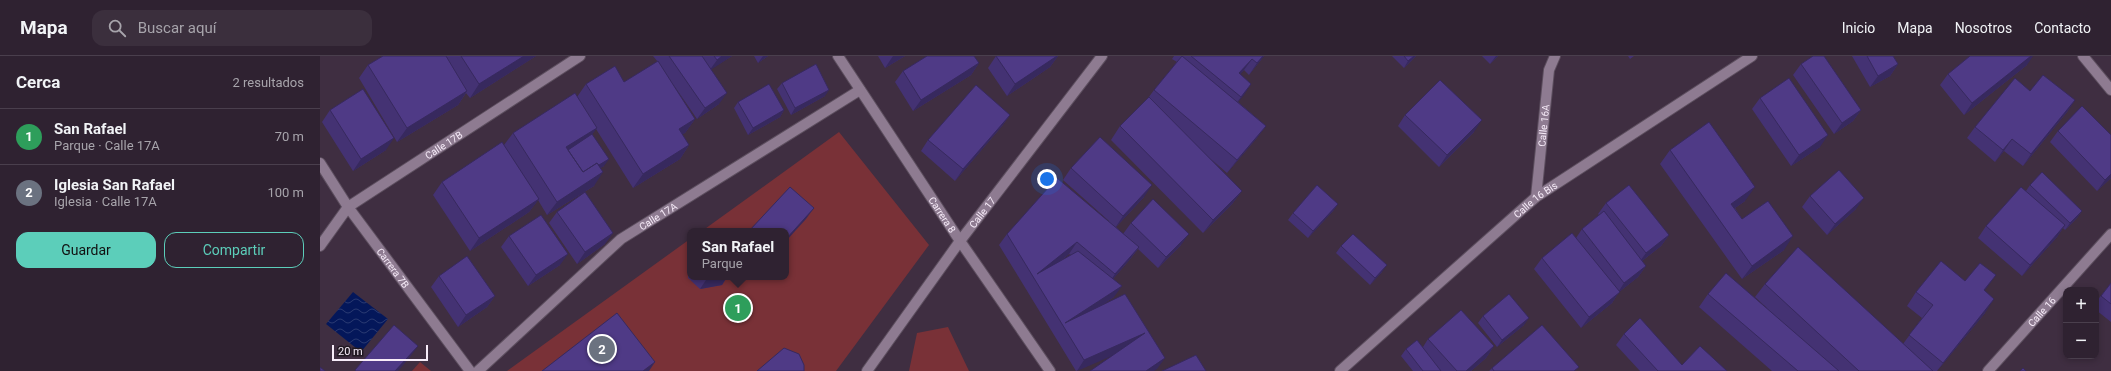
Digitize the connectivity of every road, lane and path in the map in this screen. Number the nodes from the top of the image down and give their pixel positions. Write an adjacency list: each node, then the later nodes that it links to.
1 (580, 56): 11 (street, Calle 17B)
2 (838, 56): 7 (street, Carrera 8)
3 (1102, 56): 13 (street, Calle 17)
4 (1555, 56): 10 (street, Calle 16A)
5 (1752, 56): 10 (street, Calle 16 Bis)
6 (2083, 56): 8 (street)
7 (860, 90): 13 (street, Carrera 8); 16 (street, Calle 17A)
8 (2111, 90)
9 (320, 163): 11 (street, Carrera 7B)
10 (1536, 197): 19 (street, Calle 16 Bis)
11 (348, 207): 14 (street, Calle 17B); 15 (street, Carrera 7B)
12 (2111, 234): 20 (street, Calle 16)
13 (960, 241): 17 (street, Calle 17); 18 (street, Carrera 8)
14 (320, 246)
15 (470, 371)
16 (478, 371)
17 (867, 371)
18 (1050, 371)
19 (1340, 371)
20 (1988, 371)

